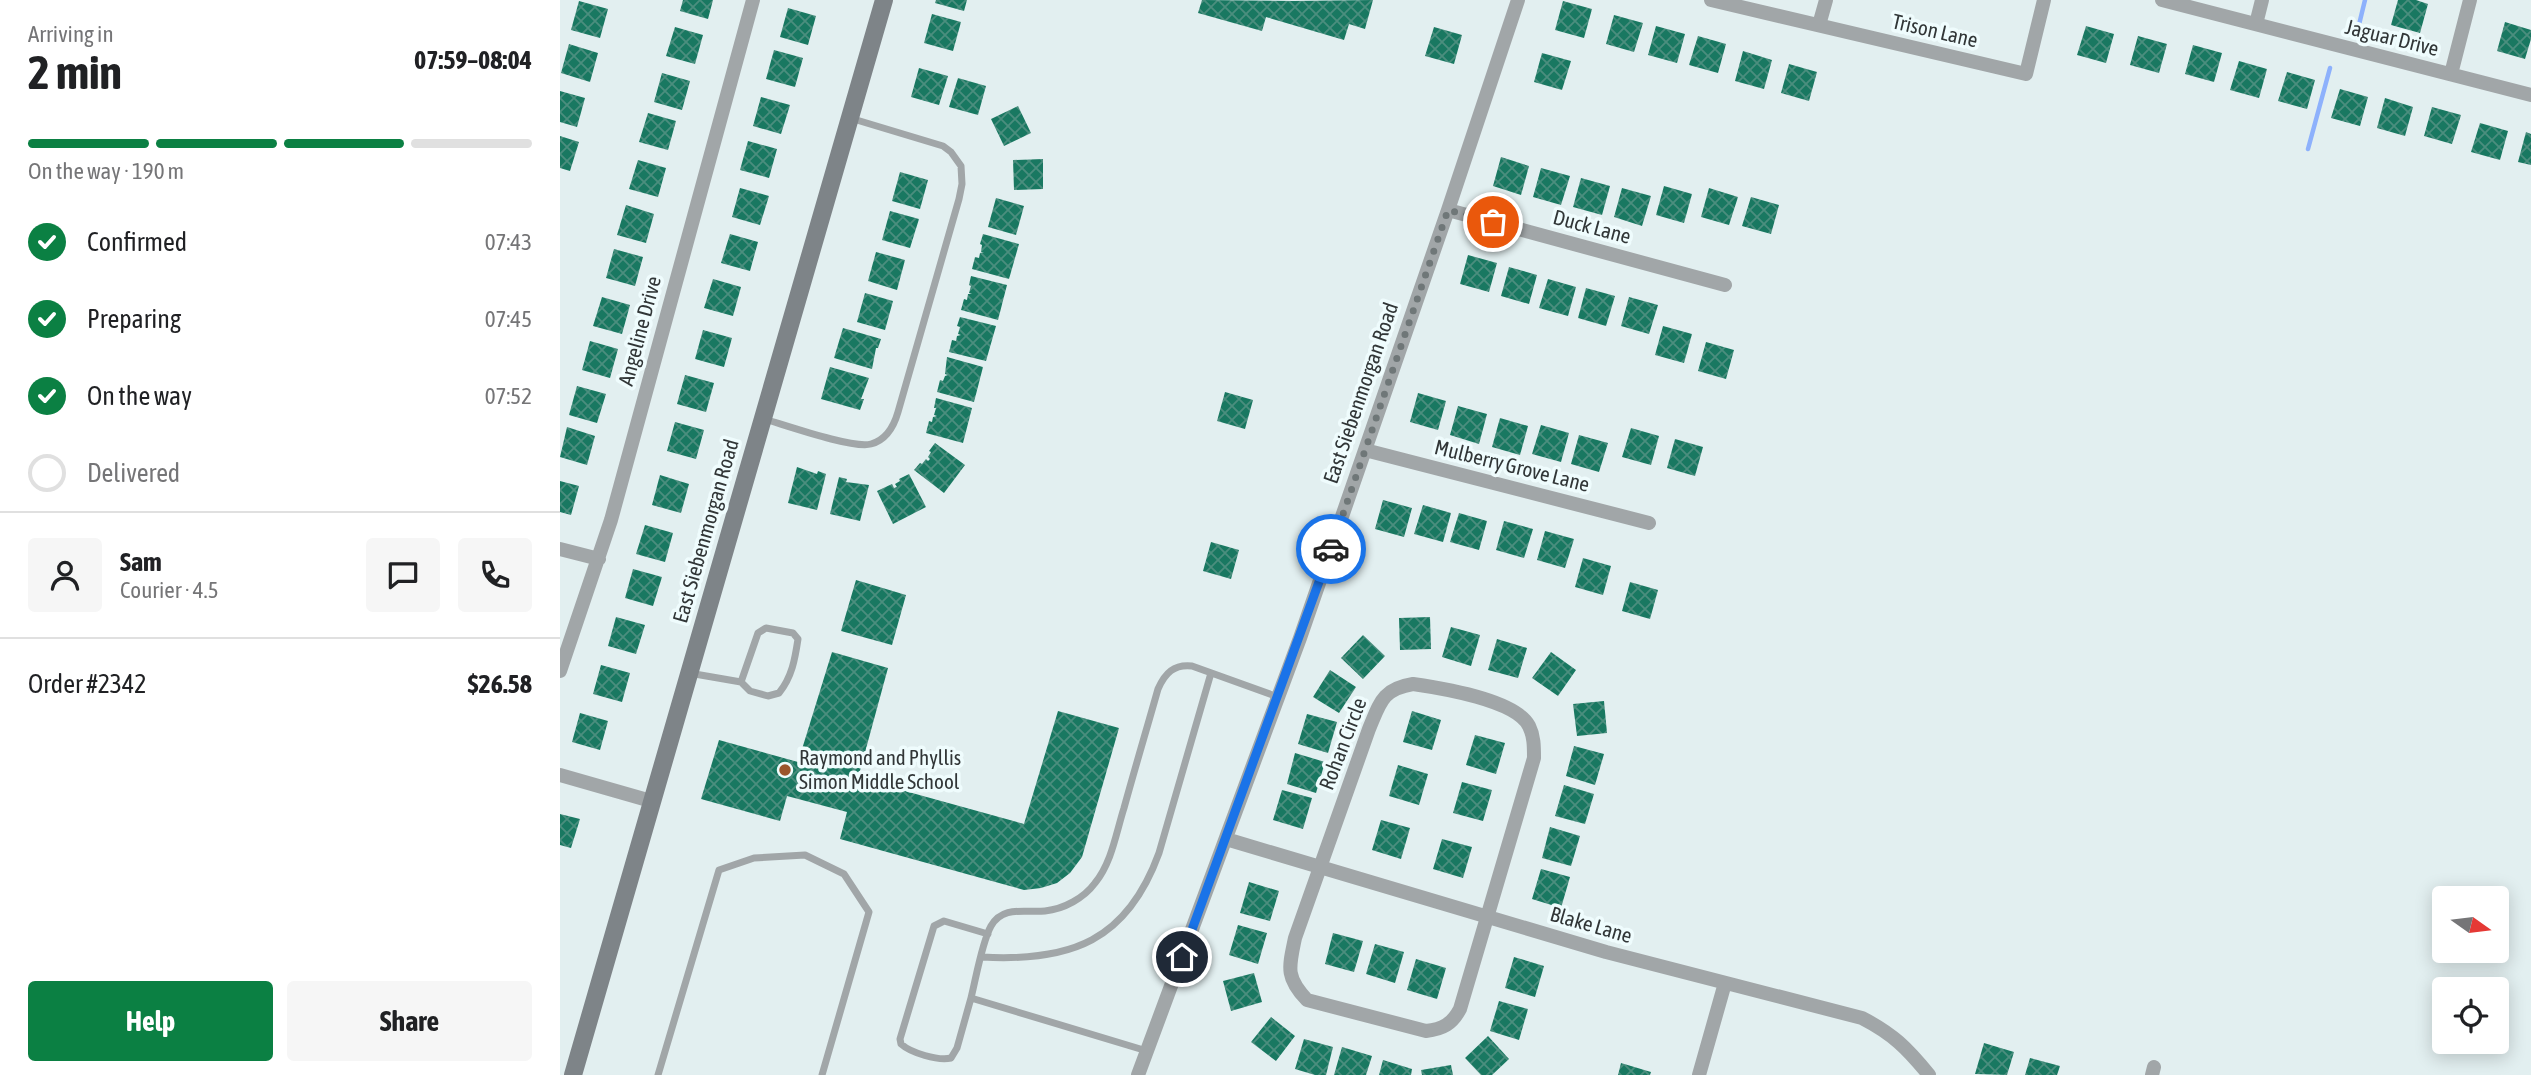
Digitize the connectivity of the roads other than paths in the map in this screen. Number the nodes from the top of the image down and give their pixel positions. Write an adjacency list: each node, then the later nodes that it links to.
1 (753, 0): 21 (street, Angeline Drive)
2 (884, 0): 14 (street, East Siebenmorgan Road)
3 (1518, 0): 15 (street, East Siebenmorgan Road)
4 (1711, 0): 11 (street, Trison Lane)
5 (1826, 0): 11 (street)
6 (2044, 0): 11 (street, Trison Lane)
7 (2162, 0): 10 (street, Jaguar Drive)
8 (2262, 0): 10 (street)
9 (2470, 0): 12 (street)
10 (2256, 24): 12 (street, Jaguar Drive)
11 (1819, 25)
12 (2451, 74): 13 (street, Jaguar Drive)
13 (2531, 95)
14 (850, 117): 17 (street, East Siebenmorgan Road); 17 (lane)
15 (1448, 210): 16 (street, Duck Lane); 18 (street, East Siebenmorgan Road)
16 (1725, 285)
17 (762, 418): 23 (street, East Siebenmorgan Road)
18 (1365, 450): 19 (street, Mulberry Grove Lane); 26 (street, East Siebenmorgan Road)
19 (1649, 523)
20 (560, 549): 21 (street)
21 (598, 559): 22 (street, Angeline Drive)
22 (560, 671)
23 (688, 673): 25 (lane); 28 (street, East Siebenmorgan Road)
24 (1211, 673): 26 (lane); 32 (lane); 33 (lane)
25 (741, 682): 25 (lane)
26 (1278, 697): 29 (street, East Siebenmorgan Road)
27 (560, 775): 28 (street)
28 (651, 801): 37 (street, East Siebenmorgan Road)
29 (1226, 839): 30 (street, Blake Lane); 36 (street, East Siebenmorgan Road)
30 (1319, 868): 31 (street, Blake Lane); 31 (street, Rohan Circle); 31 (street, Rohan Circle)
31 (1488, 917): 34 (street, Blake Lane)
32 (988, 934): 33 (lane); 35 (lane)
33 (982, 957): 35 (lane)
34 (1726, 983): 41 (street); 42 (street, Blake Lane)
35 (971, 998): 36 (lane)
36 (1147, 1051): 40 (street, East Siebenmorgan Road)
37 (573, 1075)
38 (658, 1075): 39 (lane)
39 (822, 1075)
40 (1138, 1075)
41 (1699, 1075)
42 (1929, 1075)

